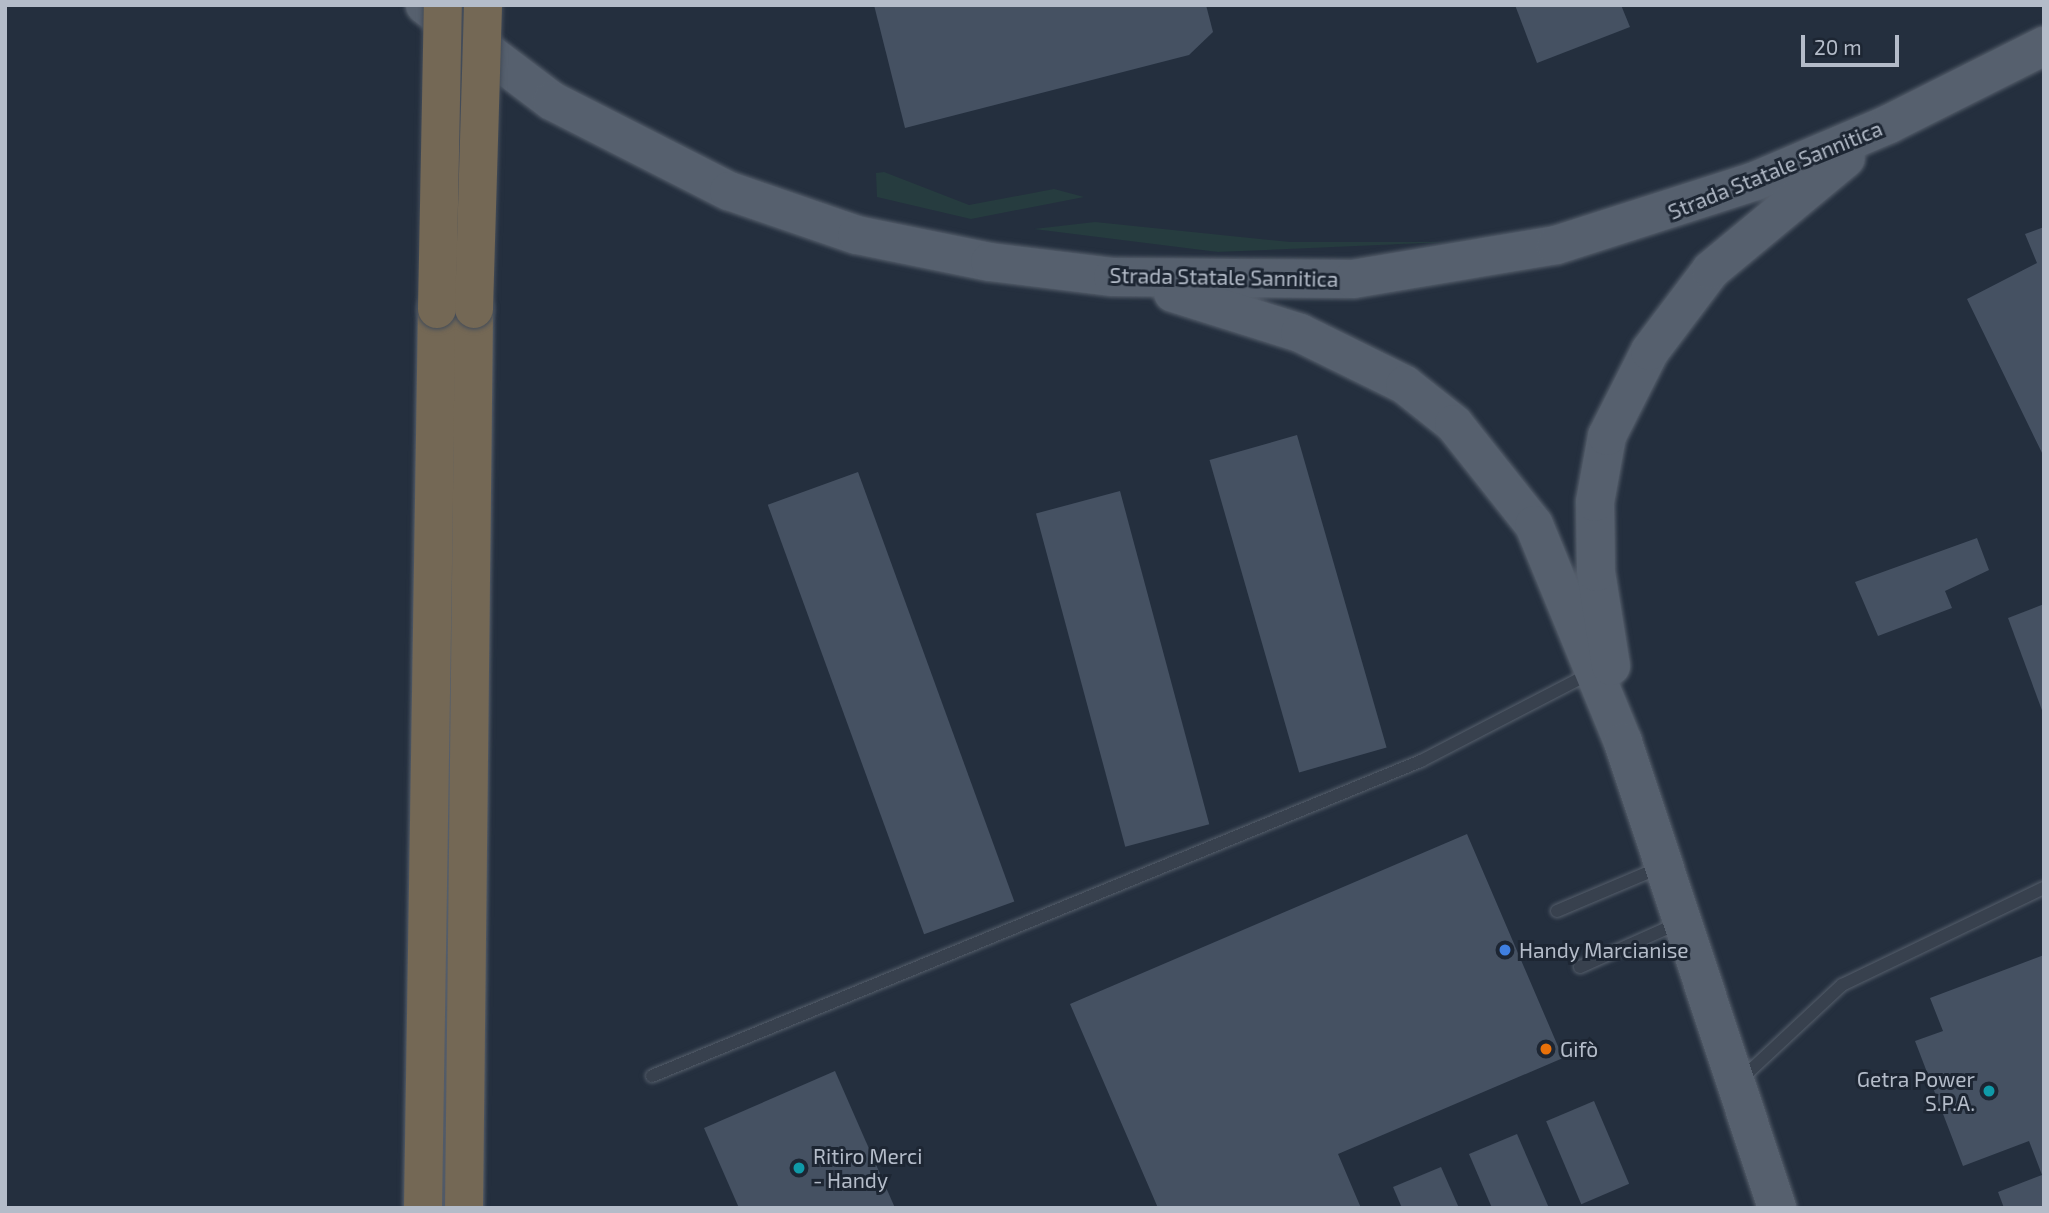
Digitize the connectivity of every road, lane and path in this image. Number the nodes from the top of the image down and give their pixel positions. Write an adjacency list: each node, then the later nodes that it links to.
1 (425, 5): 6 (main road, Strada Statale Sannitica)
2 (443, 5): 7 (highway, bridge)
3 (483, 5): 7 (highway, bridge)
4 (2044, 46): 5 (main road, Strada Statale Sannitica)
5 (1889, 124): 6 (main road, Strada Statale Sannitica); 9 (main road)
6 (1113, 277): 8 (main road)
7 (456, 309): 18 (highway); 19 (highway)
8 (1595, 670): 9 (main road); 15 (lane)
9 (1623, 742): 10 (main road)
10 (1664, 866): 12 (lane); 13 (main road)
11 (2044, 888): 16 (lane)
12 (1557, 911)
13 (1683, 922): 14 (lane); 16 (main road)
14 (1580, 967)
15 (652, 1076)
16 (1736, 1083): 17 (main road)
17 (1775, 1207)
18 (423, 1208)
19 (464, 1208)

